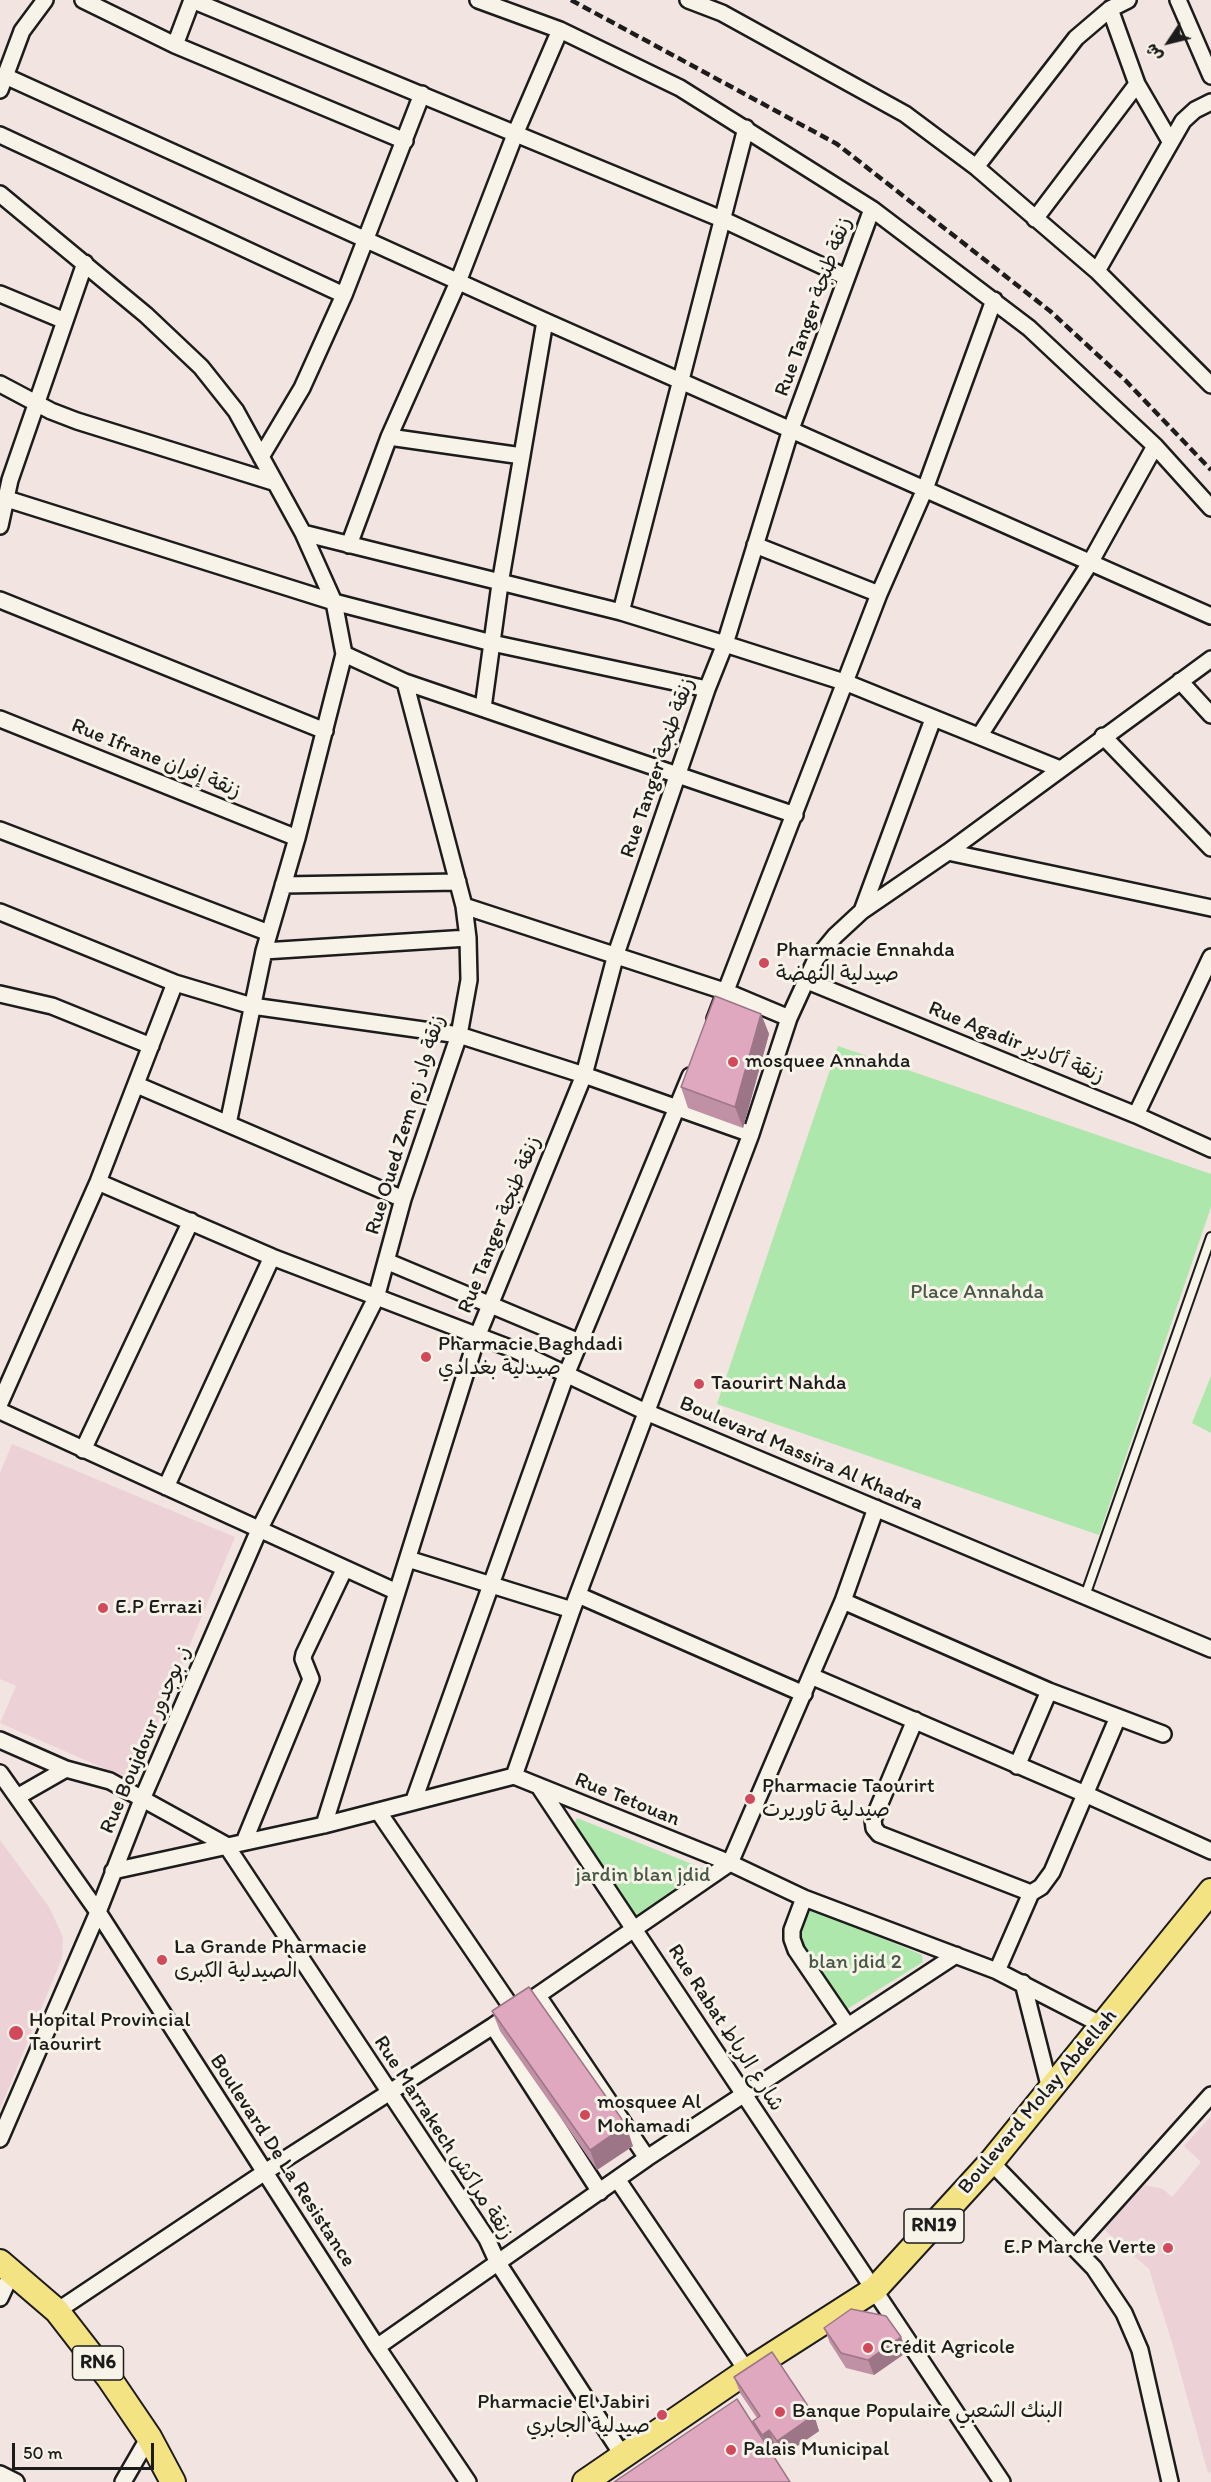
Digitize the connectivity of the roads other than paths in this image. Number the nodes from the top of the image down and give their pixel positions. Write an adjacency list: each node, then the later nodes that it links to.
1 (45, 0): 11 (street)
2 (83, 0): 9 (street)
3 (478, 0): 8 (street)
4 (688, 0): 20 (street)
5 (1128, 0): 7 (street)
6 (1178, 0): 10 (street)
7 (1110, 9): 12 (street); 20 (street)
8 (560, 30): 15 (street); 16 (street)
9 (175, 45): 13 (street); 18 (street)
10 (1211, 76)
11 (2, 83): 25 (street)
12 (1137, 84): 19 (street); 23 (street)
13 (422, 94): 16 (street); 18 (street)
14 (1211, 102): 19 (street)
15 (746, 128): 22 (street); 24 (street)
16 (516, 132): 24 (street); 29 (street)
17 (0, 135): 31 (street)
18 (405, 141): 25 (street)
19 (1170, 141): 27 (street)
20 (976, 167): 23 (street)
21 (0, 194): 26 (street)
22 (872, 210): 28 (street, Rue Tanger زنقة طنجة); 32 (street)
23 (1035, 219): 27 (street)
24 (724, 220): 28 (street); 35 (street)
25 (367, 241): 29 (street); 31 (street)
26 (85, 263): 33 (street); 43 (street)
27 (1097, 271): 36 (street)
28 (846, 277): 39 (street, Rue Tanger زنقة طنجة)
29 (458, 282): 34 (street); 40 (street)
30 (0, 294): 33 (street)
31 (344, 295): 43 (street)
32 (994, 300): 41 (street); 46 (street)
33 (65, 321): 38 (street)
34 (545, 321): 35 (street); 42 (street)
35 (682, 380): 39 (street); 58 (street)
36 (1209, 380)
37 (0, 384): 38 (street)
38 (38, 402): 44 (street); 45 (street)
39 (791, 429): 46 (street); 52 (street, Rue Tanger زنقة طنجة)
40 (389, 437): 42 (street); 51 (street)
41 (1155, 446): 48 (street); 53 (street)
42 (522, 456): 54 (street)
43 (261, 457): 45 (street)
44 (5, 478): 47 (street)
45 (273, 482): 50 (street)
46 (925, 489): 53 (street); 55 (street)
47 (7, 500): 49 (street); 57 (street)
48 (1211, 508)
49 (0, 526)
50 (303, 533): 51 (street); 57 (street)
51 (349, 545): 54 (street)
52 (755, 545): 55 (street); 61 (street, Rue Tanger زنقة طنجة)
53 (1090, 563): 59 (street); 73 (street)
54 (500, 584): 58 (street); 60 (street)
55 (879, 594): 66 (street)
56 (0, 600): 72 (street)
57 (334, 602): 60 (street); 62 (street)
58 (621, 612): 61 (street)
59 (1211, 616)
60 (492, 644): 67 (street); 68 (street)
61 (725, 644): 66 (street); 67 (street, Rue Tanger زنقة طنجة)
62 (344, 654): 65 (street); 72 (street)
63 (1211, 659): 64 (street)
64 (1180, 681): 69 (street); 74 (street)
65 (405, 682): 68 (street); 82 (street, Rue Oued Zem زنقة واد زم)
66 (847, 683): 71 (street); 77 (street)
67 (707, 689): 76 (street, Rue Tanger زنقة طنجة)
68 (483, 708): 76 (street)
69 (1211, 715)
70 (0, 719): 79 (street, Rue Ifrane زنقة إفران)
71 (933, 719): 73 (street); 87 (street)
72 (325, 731): 79 (street)
73 (980, 735): 75 (street)
74 (1103, 736): 75 (street); 80 (street)
75 (1060, 769): 81 (street)
76 (678, 775): 77 (street); 91 (street, Rue Tanger زنقة طنجة)
77 (795, 815): 95 (street)
78 (0, 830): 88 (street)
79 (297, 838): 83 (street)
80 (1211, 848)
81 (948, 852): 85 (street); 87 (street)
82 (458, 882): 83 (street); 84 (street, Rue Oued Zem زنقة واد زم)
83 (283, 885): 88 (street)
84 (464, 906): 89 (street, Rue Oued Zem زنقة واد زم); 91 (street)
85 (1211, 908)
86 (0, 912): 94 (street)
87 (862, 912): 93 (street)
88 (269, 933): 90 (street)
89 (468, 938): 90 (street); 100 (street, Rue Oued Zem زنقة واد زم)
90 (264, 951): 97 (street)
91 (616, 954): 95 (street); 103 (street, Rue Tanger زنقة طنجة)
92 (1211, 957): 106 (street)
93 (805, 980): 98 (street); 106 (street, Rue Agadir زنقة أكادير)
94 (175, 983): 97 (street); 101 (street)
95 (727, 993): 98 (street); 99 (street)
96 (0, 994): 101 (street)
97 (252, 1006): 100 (street); 107 (street)
98 (789, 1018): 108 (street)
99 (709, 1034)
100 (459, 1035): 103 (street); 111 (street, Rue Oued Zem زنقة واد زم)
101 (151, 1046): 104 (street)
102 (695, 1066): 105 (street)
103 (584, 1074): 105 (street); 117 (street, Rue Tanger زنقة طنجة)
104 (137, 1085): 107 (street); 110 (street)
105 (676, 1108): 108 (street); 119 (street)
106 (1136, 1115): 109 (street, Rue Agadir زنقة أكادير)
107 (228, 1124): 111 (street)
108 (751, 1134): 123 (street)
109 (1211, 1149)
110 (98, 1182): 112 (street, Boulevard Massira Al Khadra); 121 (street)
111 (403, 1199): 115 (street, Rue Oued Zem زنقة واد زم)
112 (191, 1221): 114 (street, Boulevard Massira Al Khadra); 124 (street)
113 (1211, 1237): 133 (lane)
114 (272, 1257): 116 (street, Boulevard Massira Al Khadra); 125 (street)
115 (386, 1261): 116 (street, Rue Oued Zem زنقة واد زم); 117 (street)
116 (376, 1298): 118 (street, Boulevard Massira Al Khadra); 127 (street, Rue Boujdour ز. بوجدور)
117 (490, 1307): 118 (street, Rue Tanger زنقة طنجة); 119 (street)
118 (477, 1336): 120 (street, Boulevard Massira Al Khadra); 128 (street, Rue Tanger زنقة طنجة)
119 (579, 1342): 120 (street)
120 (566, 1375): 123 (street, Boulevard Massira Al Khadra); 130 (street)
121 (0, 1403)
122 (0, 1411): 124 (street)
123 (646, 1412): 126 (street, Boulevard Massira Al Khadra); 132 (street)
124 (83, 1450): 125 (street)
125 (166, 1487): 127 (street)
126 (876, 1508): 133 (street, Boulevard Massira Al Khadra); 134 (street)
127 (259, 1530): 129 (street); 151 (street, Rue Boujdour ز. بوجدور)
128 (408, 1559): 130 (street); 131 (street, Rue Tanger زنقة طنجة)
129 (344, 1570): 131 (street); 155 (street)
130 (489, 1587): 135 (street); 152 (street)
131 (397, 1592): 154 (street, Rue Tanger زنقة طنجة)
132 (578, 1595): 135 (street); 139 (street)
133 (1084, 1596): 136 (street, Boulevard Massira Al Khadra)
134 (843, 1601): 137 (street); 138 (street)
135 (572, 1610): 147 (street)
136 (1211, 1649)
137 (811, 1676): 139 (street); 141 (street)
138 (1049, 1691): 140 (street); 144 (street)
139 (804, 1694): 158 (street)
140 (1118, 1717): 142 (street); 149 (street)
141 (915, 1720): 144 (street); 161 (street)
142 (1163, 1734)
143 (0, 1740): 145 (street)
144 (1017, 1766): 149 (street)
145 (66, 1769): 150 (street); 151 (street)
146 (0, 1773): 150 (street, Boulevard De La Resistance)
147 (514, 1776): 148 (street, Rue Tetouan); 152 (street)
148 (540, 1788): 158 (street, Rue Tetouan); 164 (street, Rue Rabat شارع الرباط)
149 (1085, 1794): 157 (street); 161 (street)
150 (17, 1797): 163 (street, Boulevard De La Resistance)
151 (143, 1797): 156 (street); 159 (street, Rue Boujdour ز. بوجدور)
152 (414, 1800): 153 (street)
153 (378, 1811): 154 (street); 169 (street)
154 (324, 1825): 155 (street)
155 (244, 1842): 156 (street)
156 (226, 1845): 159 (street); 174 (street, Rue Marrakech زنقة مراكش)
157 (1211, 1851)
158 (730, 1863): 162 (street, Rue Tetouan); 164 (street)
159 (113, 1871): 163 (street, Rue Boujdour ز. بوجدور)
160 (1211, 1891): 171 (main road, Boulevard Molay Abdellah / RN19)
161 (1031, 1893): 166 (street)
162 (804, 1898): 165 (street, Rue Tetouan); 170 (street)
163 (98, 1912): 177 (street, Rue Boujdour ز. بوجدور); 180 (street, Boulevard De La Resistance)
164 (634, 1928): 168 (street); 175 (street, Rue Rabat شارع الرباط)
165 (956, 1955): 166 (street, Rue Tetouan); 170 (street)
166 (997, 1971): 167 (street, Rue Tetouan)
167 (1023, 1983): 171 (street, Rue Tetouan); 173 (street)
168 (538, 1996): 169 (street); 178 (street)
169 (514, 2011): 172 (street)
170 (848, 2025): 175 (street)
171 (1102, 2025): 173 (main road, Boulevard Molay Abdellah / RN19)
172 (493, 2026): 174 (street); 182 (street)
173 (1050, 2089): 179 (main road, Boulevard Molay Abdellah / RN19)
174 (389, 2093): 180 (street); 184 (street, Rue Marrakech زنقة مراكش)
175 (742, 2095): 178 (street); 186 (street, Rue Rabat شارع الرباط)
176 (1211, 2095): 183 (street)
177 (0, 2139)
178 (647, 2158): 181 (street)
179 (991, 2162): 183 (street); 186 (main road, Boulevard Molay Abdellah / RN19)
180 (265, 2172): 188 (street); 189 (street, Boulevard De La Resistance)
181 (618, 2179): 182 (street); 190 (street)
182 (600, 2192): 184 (street)
183 (1074, 2248): 200 (street)
184 (498, 2263): 189 (street); 192 (street, Rue Marrakech زنقة مراكش)
185 (6, 2267): 187 (street); 188 (main road, RN6)
186 (875, 2289): 190 (main road, Boulevard Molay Abdellah / RN19); 199 (street, Rue Rabat شارع الرباط)
187 (0, 2298)
188 (57, 2311): 191 (main road, RN6)
189 (377, 2347): 197 (street, Boulevard De La Resistance)
190 (747, 2371): 192 (main road, Boulevard Molay Abdellah / RN19)
191 (149, 2438): 195 (street); 196 (main road, RN6)
192 (623, 2456): 198 (main road, Boulevard Molay Abdellah / RN19)
193 (0, 2475): 194 (street)
194 (16, 2482)
195 (123, 2482)
196 (173, 2482)
197 (468, 2482)
198 (585, 2482)
199 (1002, 2482)
200 (1170, 2482)

